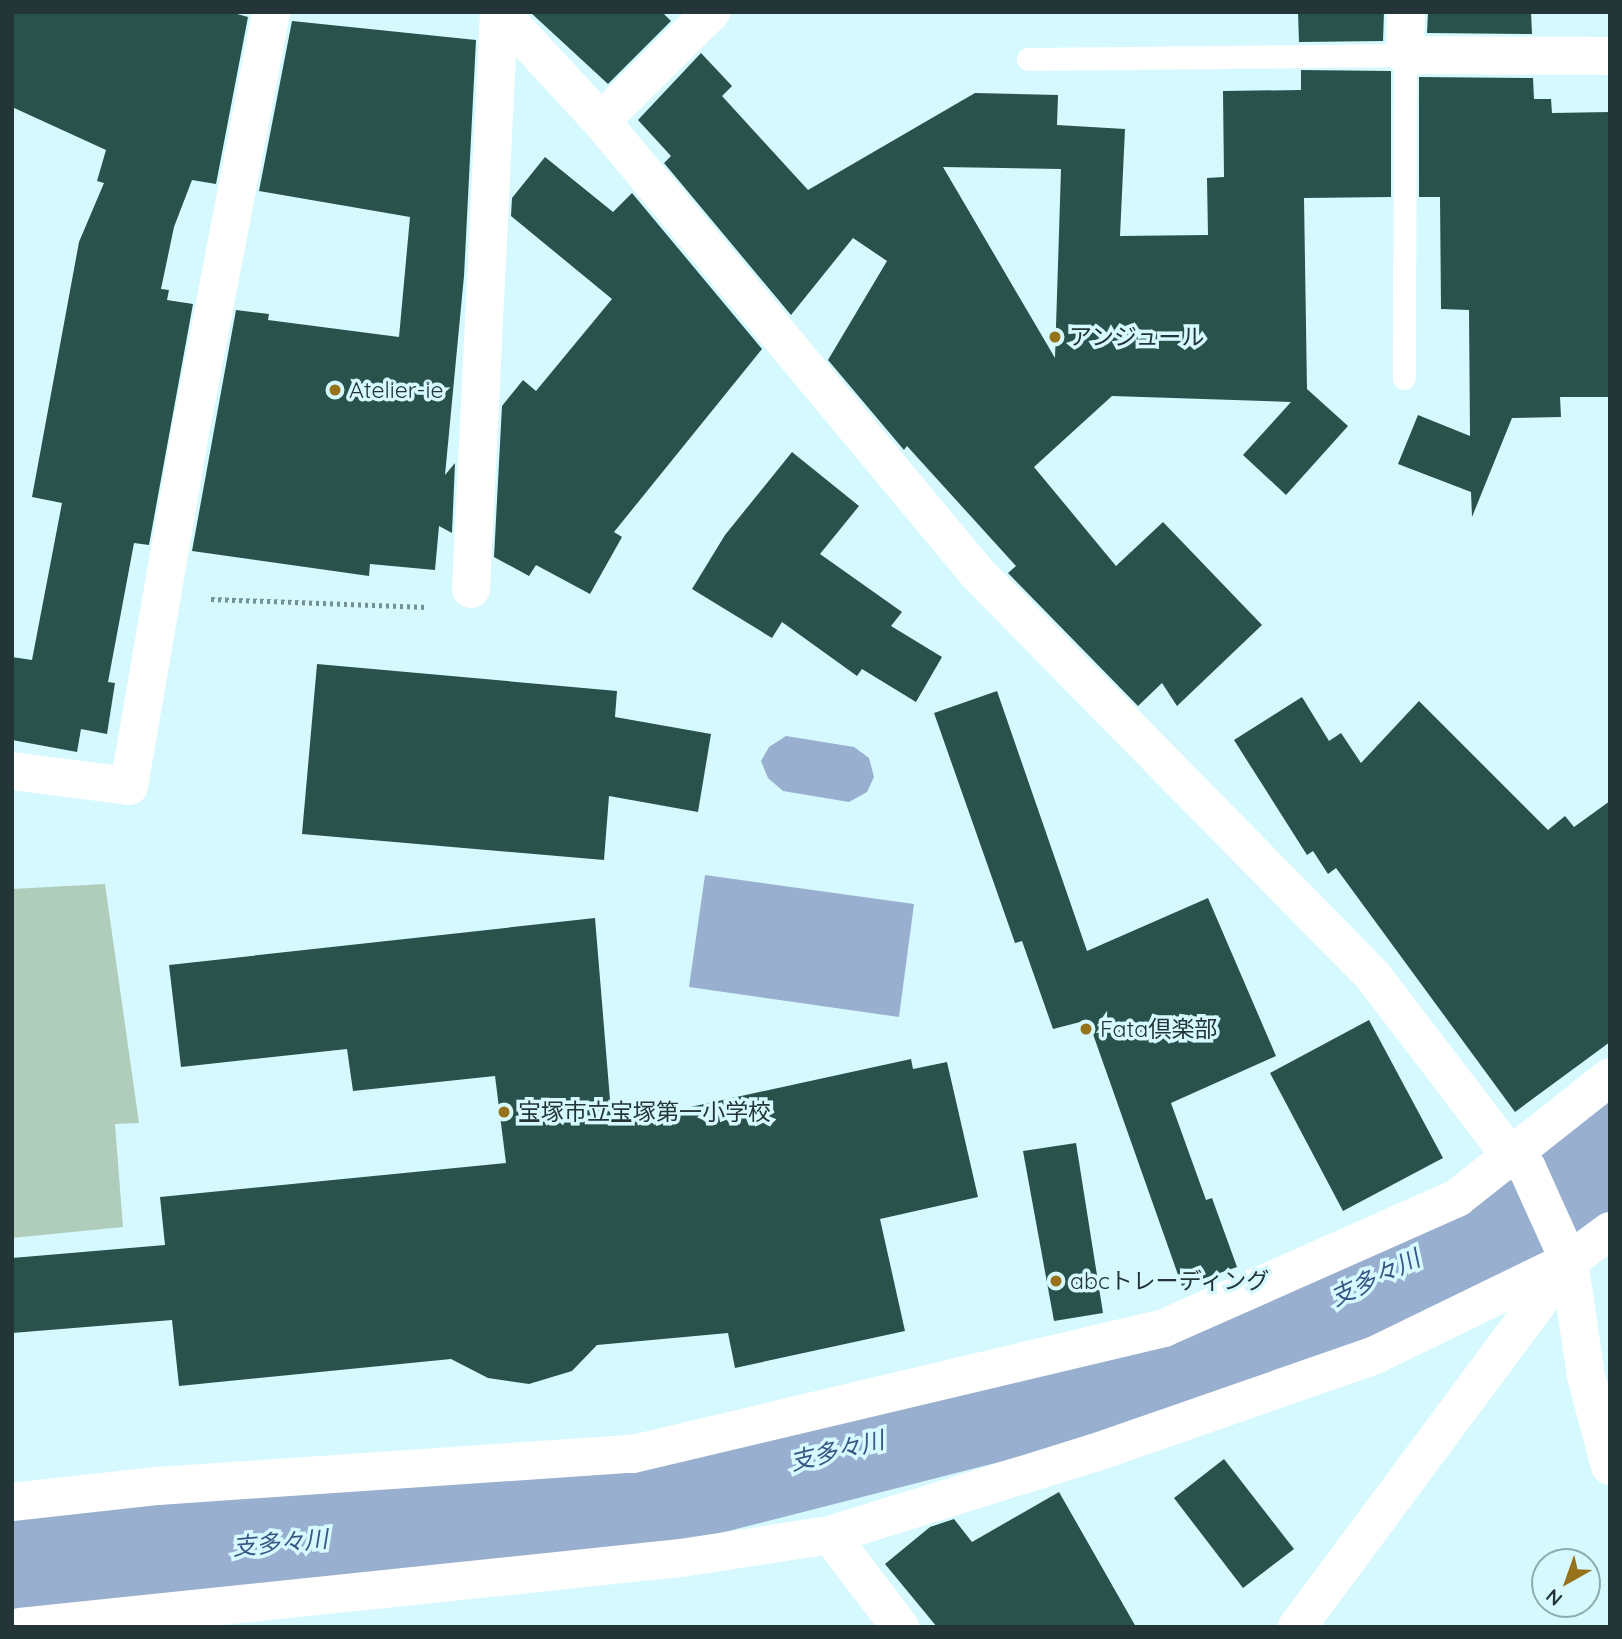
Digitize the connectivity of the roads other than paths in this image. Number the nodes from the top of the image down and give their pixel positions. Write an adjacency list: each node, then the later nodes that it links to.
1 (271, 12): 11 (street)
2 (500, 12): 8 (street); 10 (street)
3 (711, 12): 8 (street)
4 (1405, 12): 5 (street)
5 (1405, 55): 6 (street); 7 (lane); 9 (lane)
6 (1610, 56)
7 (1028, 59)
8 (601, 121): 13 (street)
9 (1404, 378)
10 (471, 589)
11 (12, 771)
12 (1610, 1077): 13 (street)
13 (1519, 1163): 15 (street); 17 (street)
14 (1610, 1231): 15 (street)
15 (1565, 1253): 16 (street); 18 (street); 22 (street)
16 (1610, 1466)
17 (12, 1502)
18 (830, 1535): 19 (street); 21 (street)
19 (232, 1616): 20 (street)
20 (20, 1627)
21 (900, 1627)
22 (1297, 1627)

